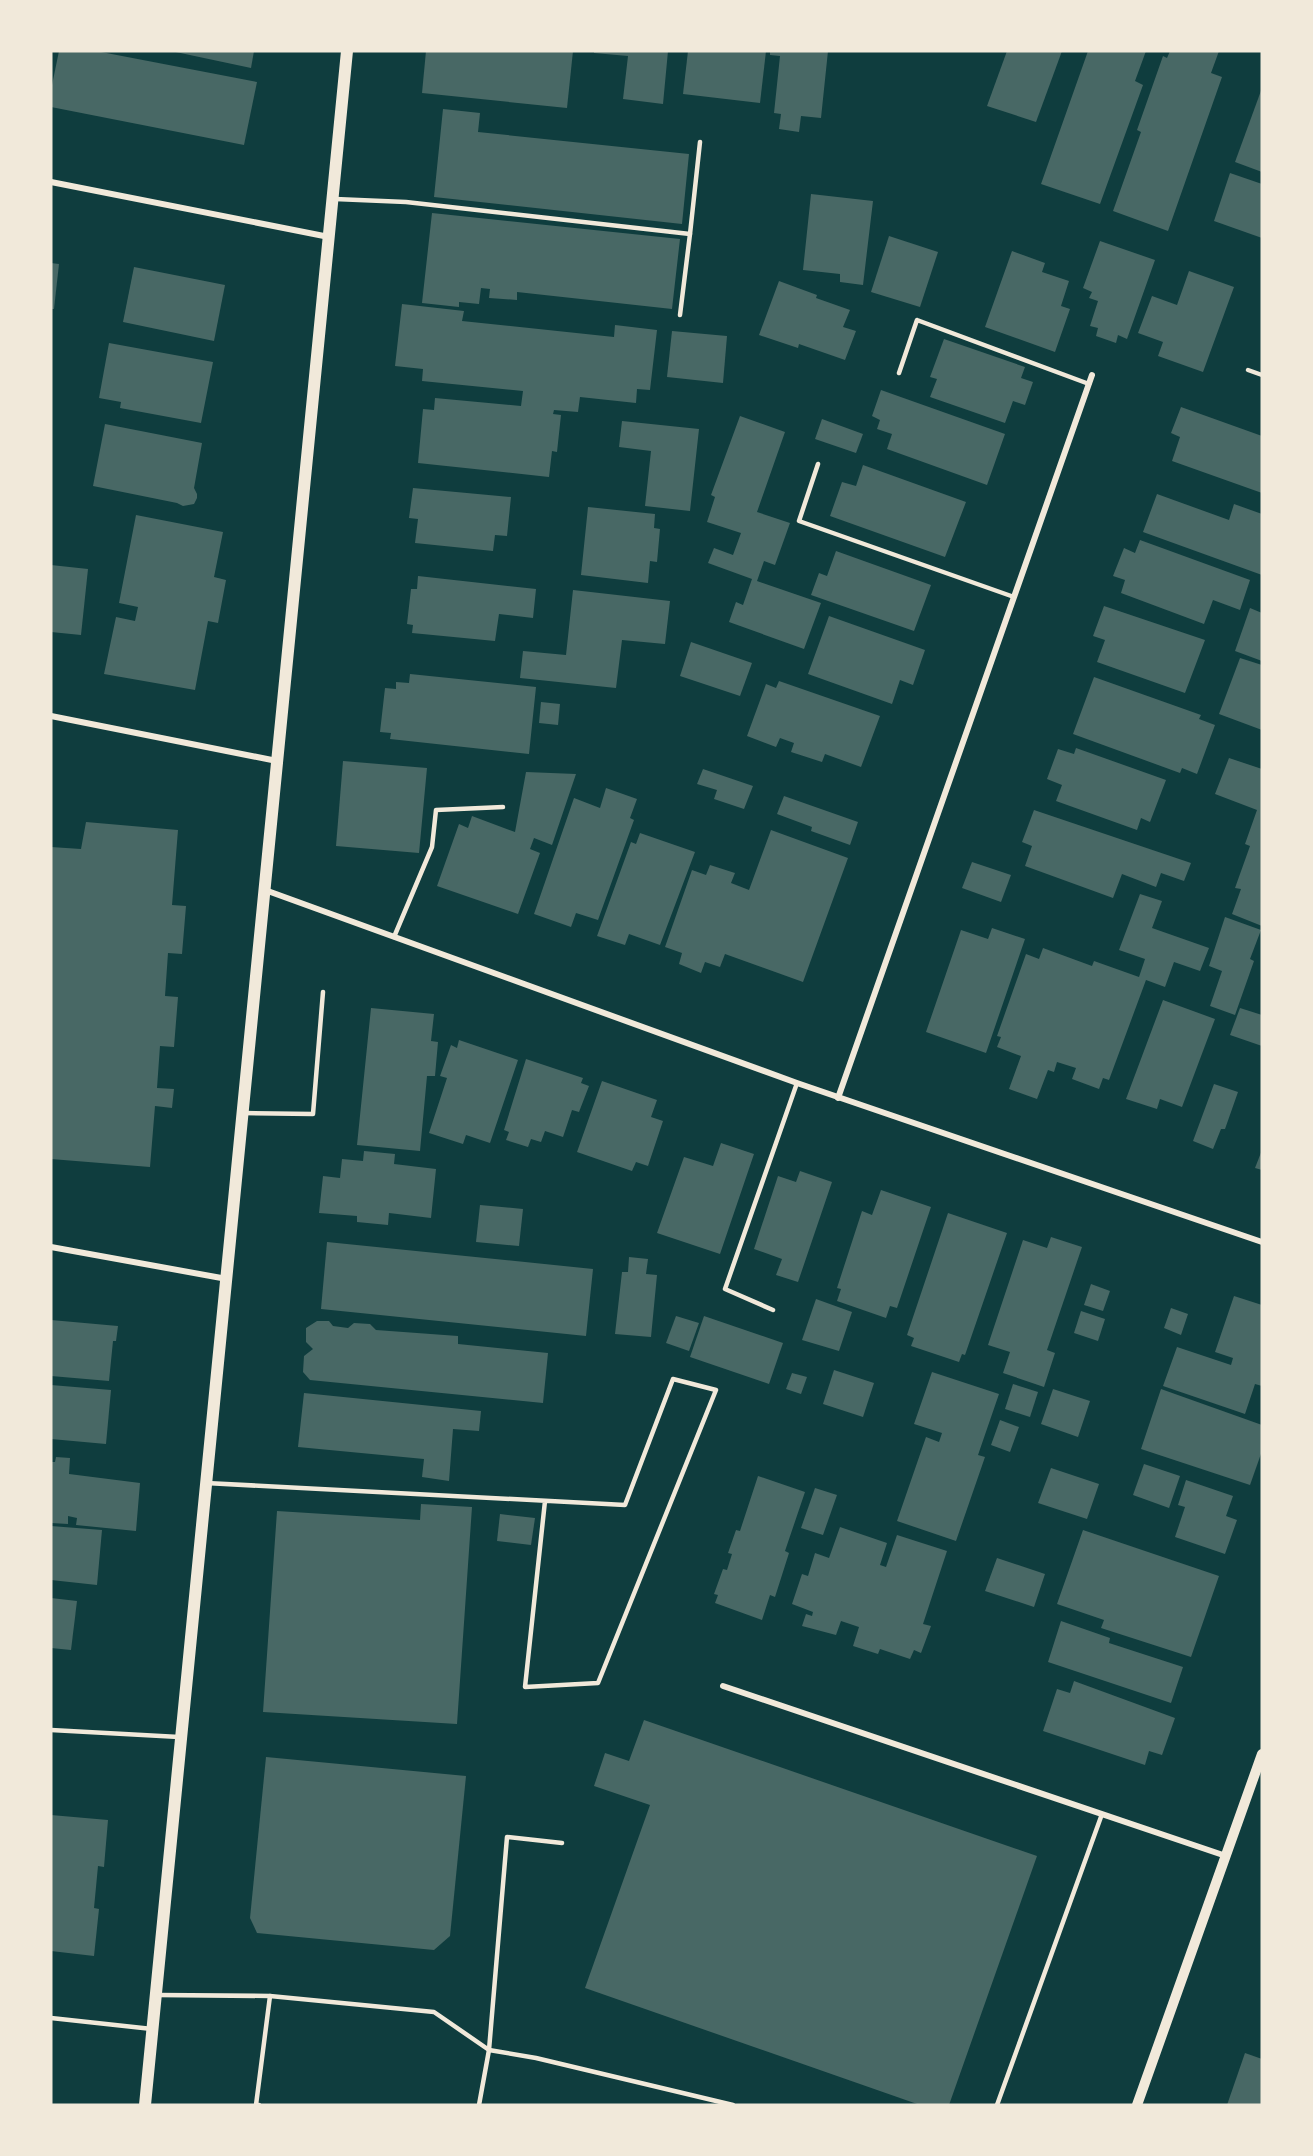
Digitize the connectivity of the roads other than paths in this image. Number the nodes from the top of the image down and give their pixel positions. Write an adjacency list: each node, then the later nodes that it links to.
1 (346, 51): 4 (main road)
2 (700, 142): 5 (lane)
3 (51, 182): 6 (street)
4 (332, 199): 5 (lane); 6 (main road)
5 (690, 234): 7 (lane)
6 (329, 237): 16 (main road)
7 (680, 315)
8 (1248, 370): 11 (lane)
9 (899, 373): 12 (lane)
10 (1092, 375): 12 (street)
11 (1262, 375)
12 (1089, 384): 14 (street)
13 (818, 464): 14 (lane)
14 (1014, 597): 22 (street)
15 (51, 716): 16 (street)
16 (277, 760): 18 (main road)
17 (503, 807): 19 (lane)
18 (265, 890): 19 (street); 23 (main road)
19 (394, 937): 21 (street)
20 (323, 992): 23 (lane)
21 (797, 1083): 22 (street); 27 (lane)
22 (838, 1098): 24 (street)
23 (243, 1113): 26 (main road)
24 (1262, 1242)
25 (51, 1247): 26 (street)
26 (226, 1279): 28 (main road)
27 (773, 1310)
28 (206, 1484): 29 (lane); 32 (main road)
29 (545, 1501): 29 (lane)
30 (723, 1686): 34 (street)
31 (51, 1730): 32 (lane)
32 (181, 1737): 37 (main road)
33 (1262, 1754): 36 (street)
34 (1102, 1814): 36 (street); 46 (lane)
35 (562, 1843): 41 (lane)
36 (1226, 1856): 47 (street)
37 (156, 1995): 38 (lane); 40 (main road)
38 (270, 1996): 41 (lane); 43 (lane)
39 (51, 2018): 40 (lane)
40 (153, 2029): 42 (main road)
41 (489, 2050): 44 (lane); 45 (lane)
42 (146, 2105)
43 (259, 2105)
44 (479, 2105)
45 (734, 2105)
46 (997, 2105)
47 (1137, 2105)

